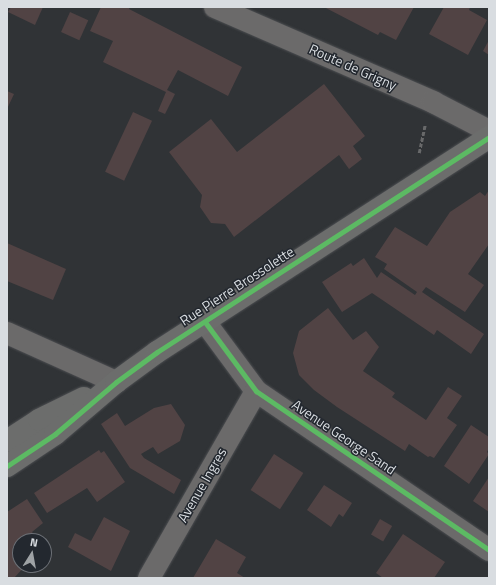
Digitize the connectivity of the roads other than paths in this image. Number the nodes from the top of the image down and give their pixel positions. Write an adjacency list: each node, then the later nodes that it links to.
1 (215, 7): 2 (street, Route de Grigny)
2 (489, 131)
3 (489, 137): 4 (main road, Rue Pierre Brossolette)
4 (205, 322): 6 (main road, Rue Pierre Brossolette); 7 (street, Avenue George Sand)
5 (7, 333): 6 (street)
6 (116, 382): 8 (main road, Rue Pierre Brossolette); 9 (main road, Rue Pierre Brossolette)
7 (256, 391): 10 (street, Avenue George Sand); 11 (street, Avenue Ingres)
8 (7, 441)
9 (7, 466)
10 (489, 550)
11 (149, 578)

